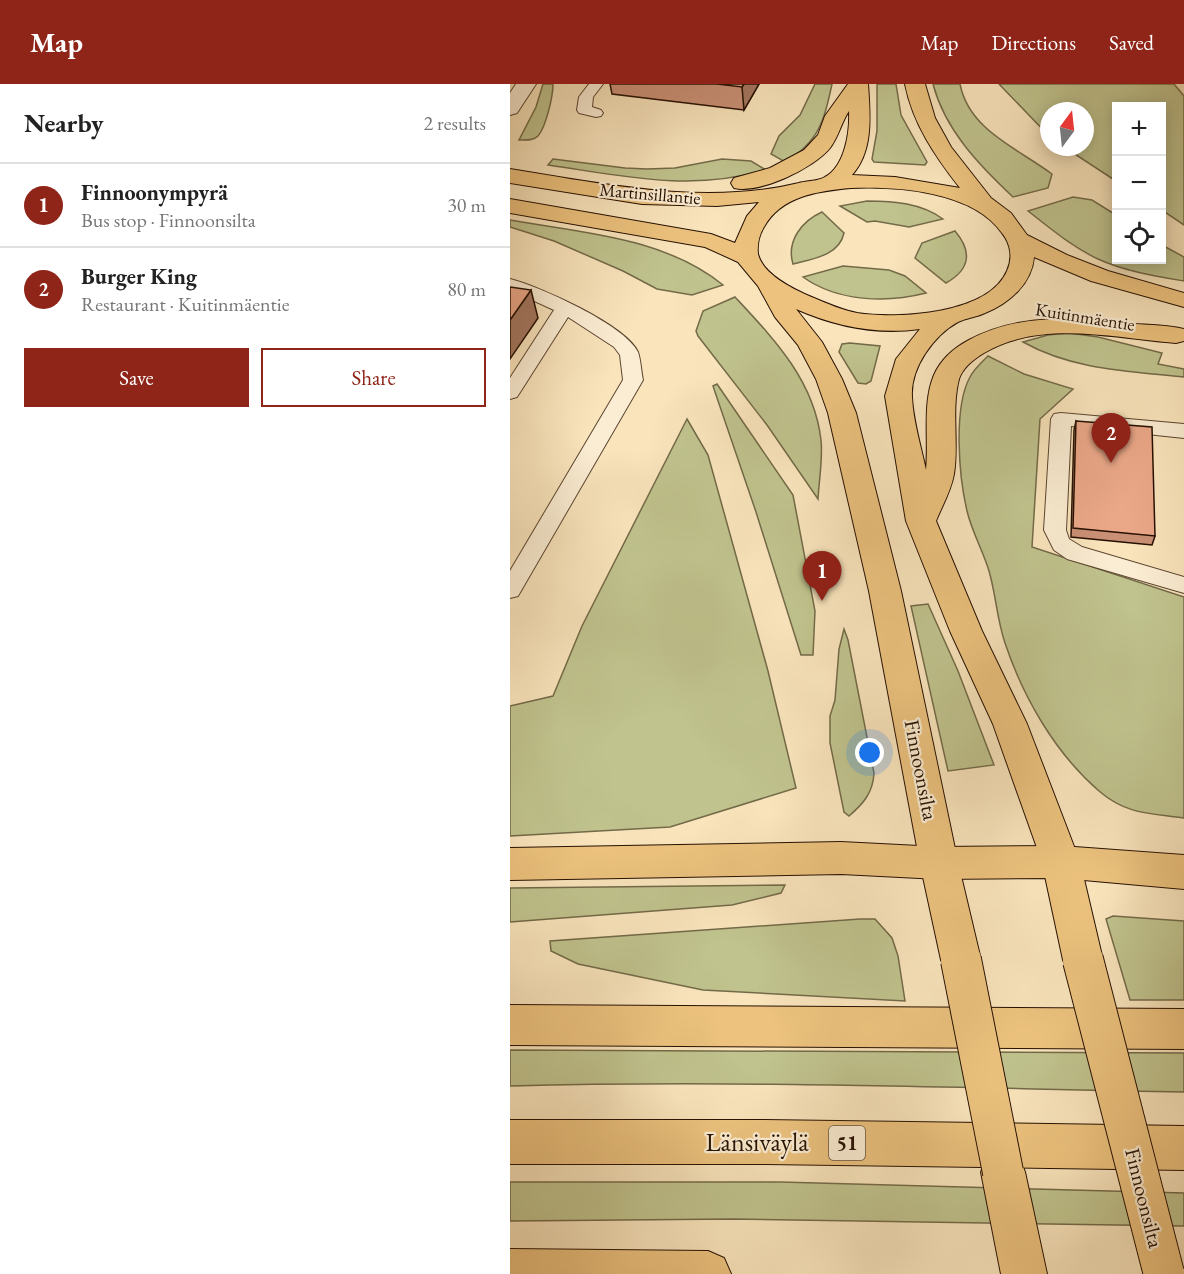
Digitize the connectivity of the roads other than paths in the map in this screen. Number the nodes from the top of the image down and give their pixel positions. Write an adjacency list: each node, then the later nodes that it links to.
1 (526, 84): 5 (street)
2 (596, 84): 6 (lane)
3 (915, 84): 11 (main road)
4 (858, 86): 8 (main road); 10 (main road)
5 (511, 106)
6 (596, 113)
7 (510, 176): 10 (main road, Martinsillantie)
8 (833, 182): 9 (main road); 11 (main road)
9 (791, 193): 10 (main road, Martinsillantie); 14 (main road)
10 (642, 197)
11 (984, 204): 13 (main road)
12 (510, 206): 14 (main road, Martinsillantie)
13 (1020, 240): 17 (main road, Kuitinmäentie); 18 (main road)
14 (747, 257): 16 (main road)
15 (510, 284): 19 (lane)
16 (770, 284): 20 (main road); 30 (main road, Finnoonsilta)
17 (1184, 300)
18 (985, 304): 20 (main road); 21 (main road, Kuitinmäentie)
19 (565, 308): 22 (lane); 28 (lane)
20 (950, 316): 26 (main road, Finnoonsilta)
21 (1180, 336): 26 (main road)
22 (510, 393)
23 (1061, 419): 24 (lane); 25 (lane); 27 (lane)
24 (1184, 425)
25 (1184, 431)
26 (921, 521): 29 (main road, Finnoonsilta)
27 (1184, 585)
28 (510, 590)
29 (1061, 862): 30 (main road); 32 (main road); 40 (main road, Finnoonsilta, bridge)
30 (939, 863): 31 (main road); 39 (main road, Finnoonsilta, bridge)
31 (510, 864)
32 (1184, 872)
33 (510, 1025): 34 (main road)
34 (1184, 1029)
35 (510, 1143): 36 (main road, Länsiväylä / 51)
36 (1184, 1148)
37 (510, 1272): 38 (main road)
38 (708, 1274)
39 (1024, 1274)
40 (1164, 1274)

